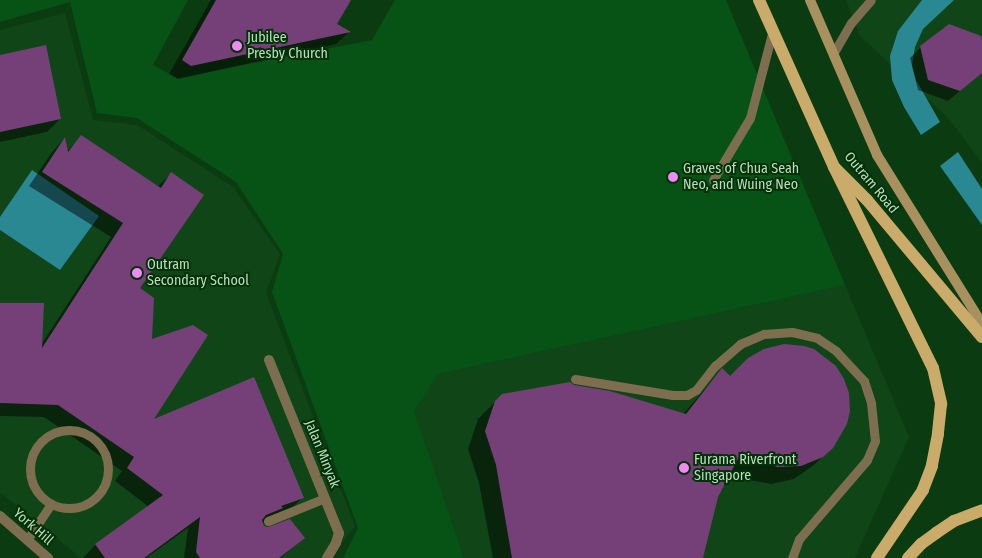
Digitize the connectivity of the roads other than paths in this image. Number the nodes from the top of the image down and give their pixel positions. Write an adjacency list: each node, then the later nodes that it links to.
1 (759, 0): 4 (main road, Outram Road)
2 (810, 0): 5 (main road, Outram Road)
3 (871, 0): 5 (lane)
4 (773, 30): 6 (main road, Outram Road); 7 (lane)
5 (833, 54): 8 (main road, Outram Road)
6 (834, 167): 9 (main road, Outram Road); 21 (main road)
7 (713, 180)
8 (982, 324)
9 (982, 337)
10 (270, 360): 12 (street, Jalan Minyak)
11 (575, 379): 20 (lane)
12 (324, 498): 16 (lane); 19 (street, Jalan Minyak)
13 (51, 504): 13 (lane); 17 (lane)
14 (982, 510): 22 (main road)
15 (0, 516): 17 (street, York Hill)
16 (268, 521)
17 (27, 540): 18 (street, York Hill)
18 (48, 558)
19 (327, 558)
20 (792, 558)
21 (877, 558)
22 (908, 558)

